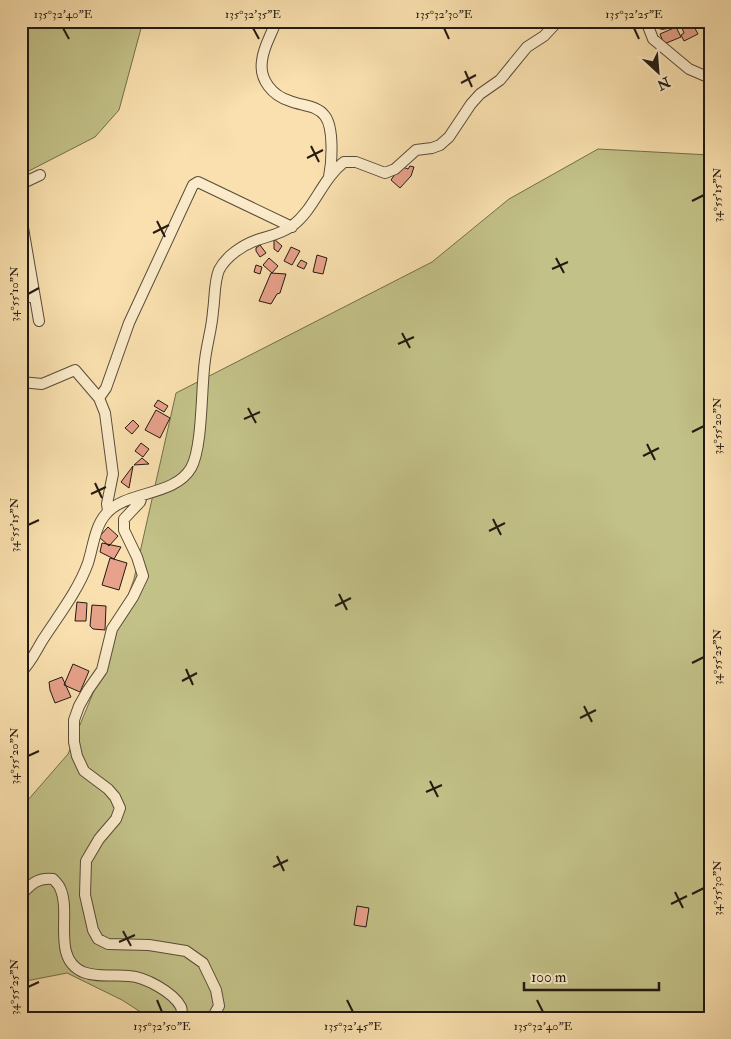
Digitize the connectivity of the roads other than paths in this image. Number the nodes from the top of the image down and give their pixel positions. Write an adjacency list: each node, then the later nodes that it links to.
1 (276, 21): 8 (street)
2 (558, 21): 8 (street)
3 (646, 21): 6 (street)
4 (654, 21): 5 (street)
5 (677, 21)
6 (710, 78)
7 (40, 175): 9 (street)
8 (329, 178): 11 (street)
9 (21, 184)
10 (21, 216): 12 (street)
11 (292, 227): 17 (street); 18 (street)
12 (23, 240): 13 (street)
13 (34, 294): 14 (street); 15 (street)
14 (21, 300)
15 (39, 321)
16 (21, 382): 17 (street)
17 (99, 398): 19 (street)
18 (142, 496): 19 (street); 23 (street)
19 (108, 511): 20 (street)
20 (21, 672)
21 (21, 895): 22 (street)
22 (182, 1018)
23 (212, 1018)

